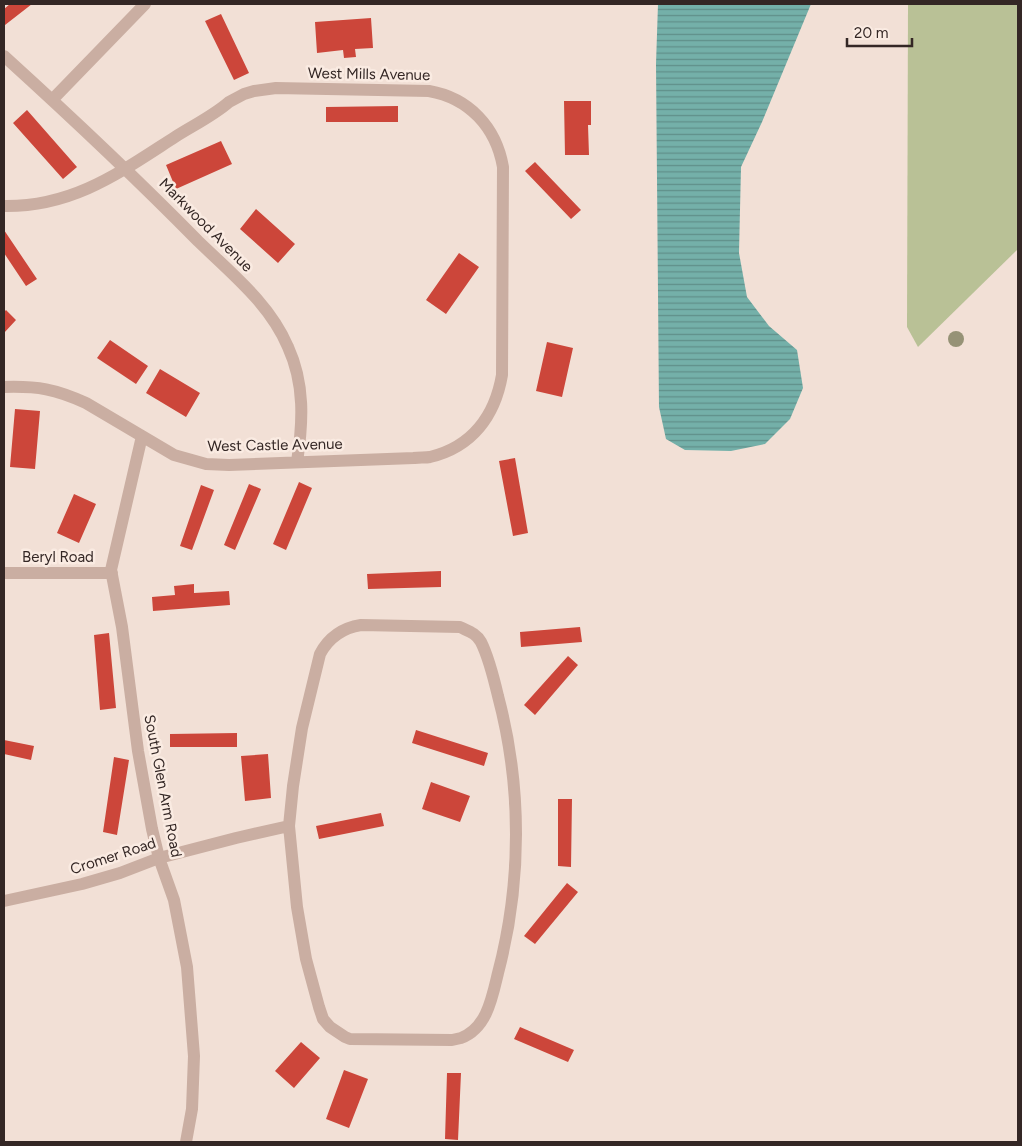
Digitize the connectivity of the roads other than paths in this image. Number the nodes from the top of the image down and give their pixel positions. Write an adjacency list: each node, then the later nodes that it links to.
1 (145, 4): 3 (street)
2 (4, 56): 3 (street, Markwood Avenue)
3 (52, 100): 4 (street, Markwood Avenue)
4 (126, 168): 5 (street, West Mills Avenue); 8 (street, West Mills Avenue); 9 (street, Markwood Avenue)
5 (4, 206)
6 (4, 387): 7 (street, West Castle Avenue)
7 (142, 436): 9 (street, West Castle Avenue); 11 (street, South Glen Arm Road)
8 (444, 452): 9 (street, West Castle Avenue)
9 (297, 462)
10 (4, 573): 11 (street, Beryl Road)
11 (112, 573): 13 (street, South Glen Arm Road)
12 (289, 826): 12 (street); 13 (street, Cromer Road)
13 (159, 858): 14 (street, Cromer Road); 15 (street, South Glen Arm Road)
14 (4, 901)
15 (186, 1142)

